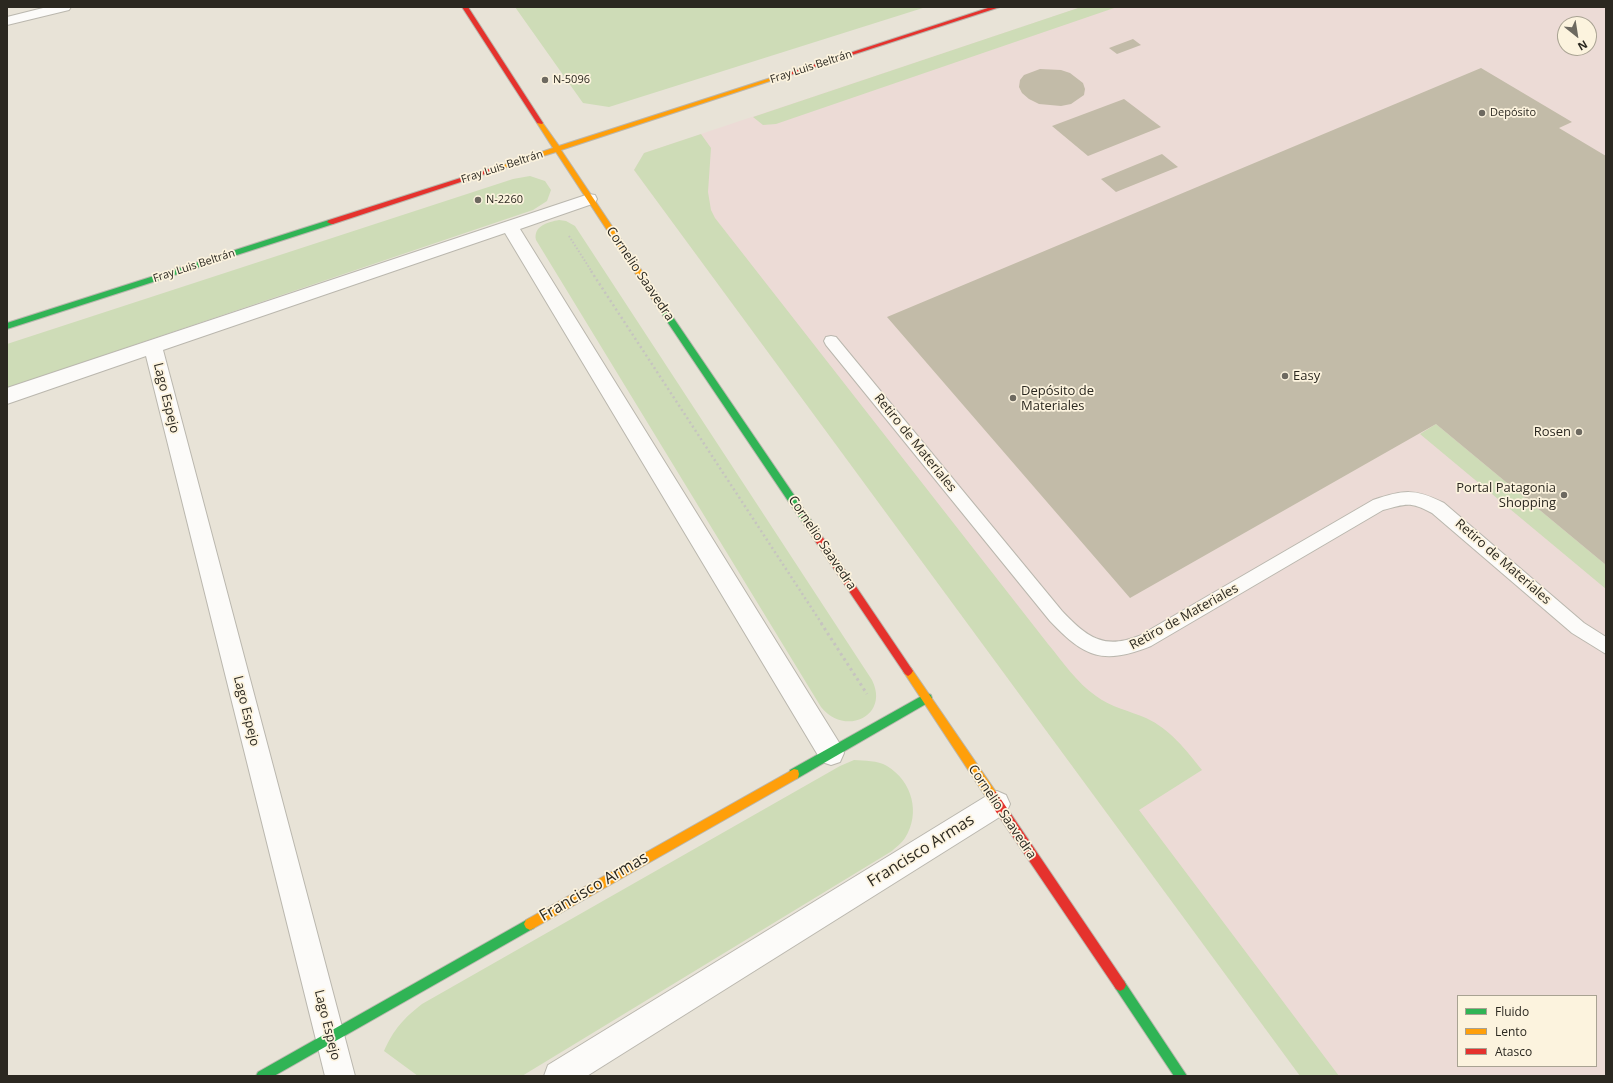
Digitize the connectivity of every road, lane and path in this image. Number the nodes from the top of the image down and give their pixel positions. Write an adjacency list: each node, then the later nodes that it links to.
1 (64, 7): 4 (street)
2 (466, 7): 5 (main road, Cornelio Saavedra)
3 (997, 7): 5 (main road, Fray Luis Beltrán)
4 (7, 21)
5 (556, 149): 6 (main road, Cornelio Saavedra); 9 (main road, Fray Luis Beltrán)
6 (589, 199): 7 (street); 14 (main road, Cornelio Saavedra)
7 (509, 226): 11 (street); 16 (street)
8 (568, 233): 15 (path)
9 (7, 326)
10 (831, 342): 13 (lane, Retiro de Materiales)
11 (152, 347): 12 (street); 18 (street, Lago Espejo)
12 (7, 396)
13 (1605, 646)
14 (927, 698): 16 (main road, Francisco Armas); 17 (main road, Cornelio Saavedra)
15 (870, 699)
16 (831, 753): 18 (main road, Francisco Armas)
17 (997, 804): 21 (street, Francisco Armas); 22 (main road, Cornelio Saavedra)
18 (330, 1037): 19 (main road, Francisco Armas); 20 (street, Lago Espejo)
19 (262, 1076)
20 (340, 1076)
21 (559, 1076)
22 (1181, 1076)

